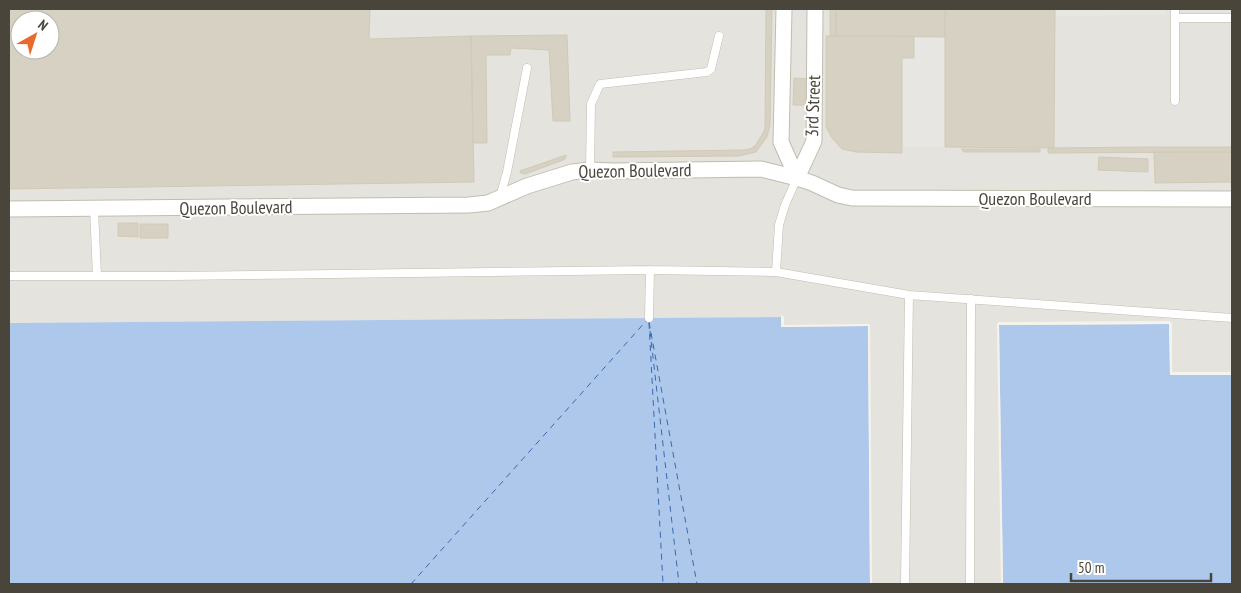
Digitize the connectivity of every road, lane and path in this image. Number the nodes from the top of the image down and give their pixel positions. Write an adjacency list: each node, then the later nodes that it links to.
1 (784, 9): 10 (street, 3rd Street)
2 (815, 9): 10 (street, 3rd Street)
3 (1175, 9): 4 (lane)
4 (1175, 18): 5 (lane); 8 (lane)
5 (1232, 18)
6 (719, 36): 9 (lane)
7 (527, 68): 11 (lane)
8 (1175, 101)
9 (590, 170): 10 (street, Quezon Boulevard); 11 (street, Quezon Boulevard)
10 (796, 178): 12 (street, Quezon Boulevard); 16 (lane)
11 (500, 197): 14 (street, Quezon Boulevard)
12 (1232, 199)
13 (9, 209): 14 (street, Quezon Boulevard)
14 (94, 209): 18 (lane)
15 (650, 270): 16 (lane); 18 (lane); 21 (lane)
16 (776, 272): 19 (lane)
17 (9, 276): 18 (lane)
18 (97, 276)
19 (909, 295): 20 (lane); 23 (lane)
20 (971, 299): 22 (lane); 24 (lane)
21 (649, 318)
22 (1232, 318)
23 (905, 584)
24 (970, 584)

